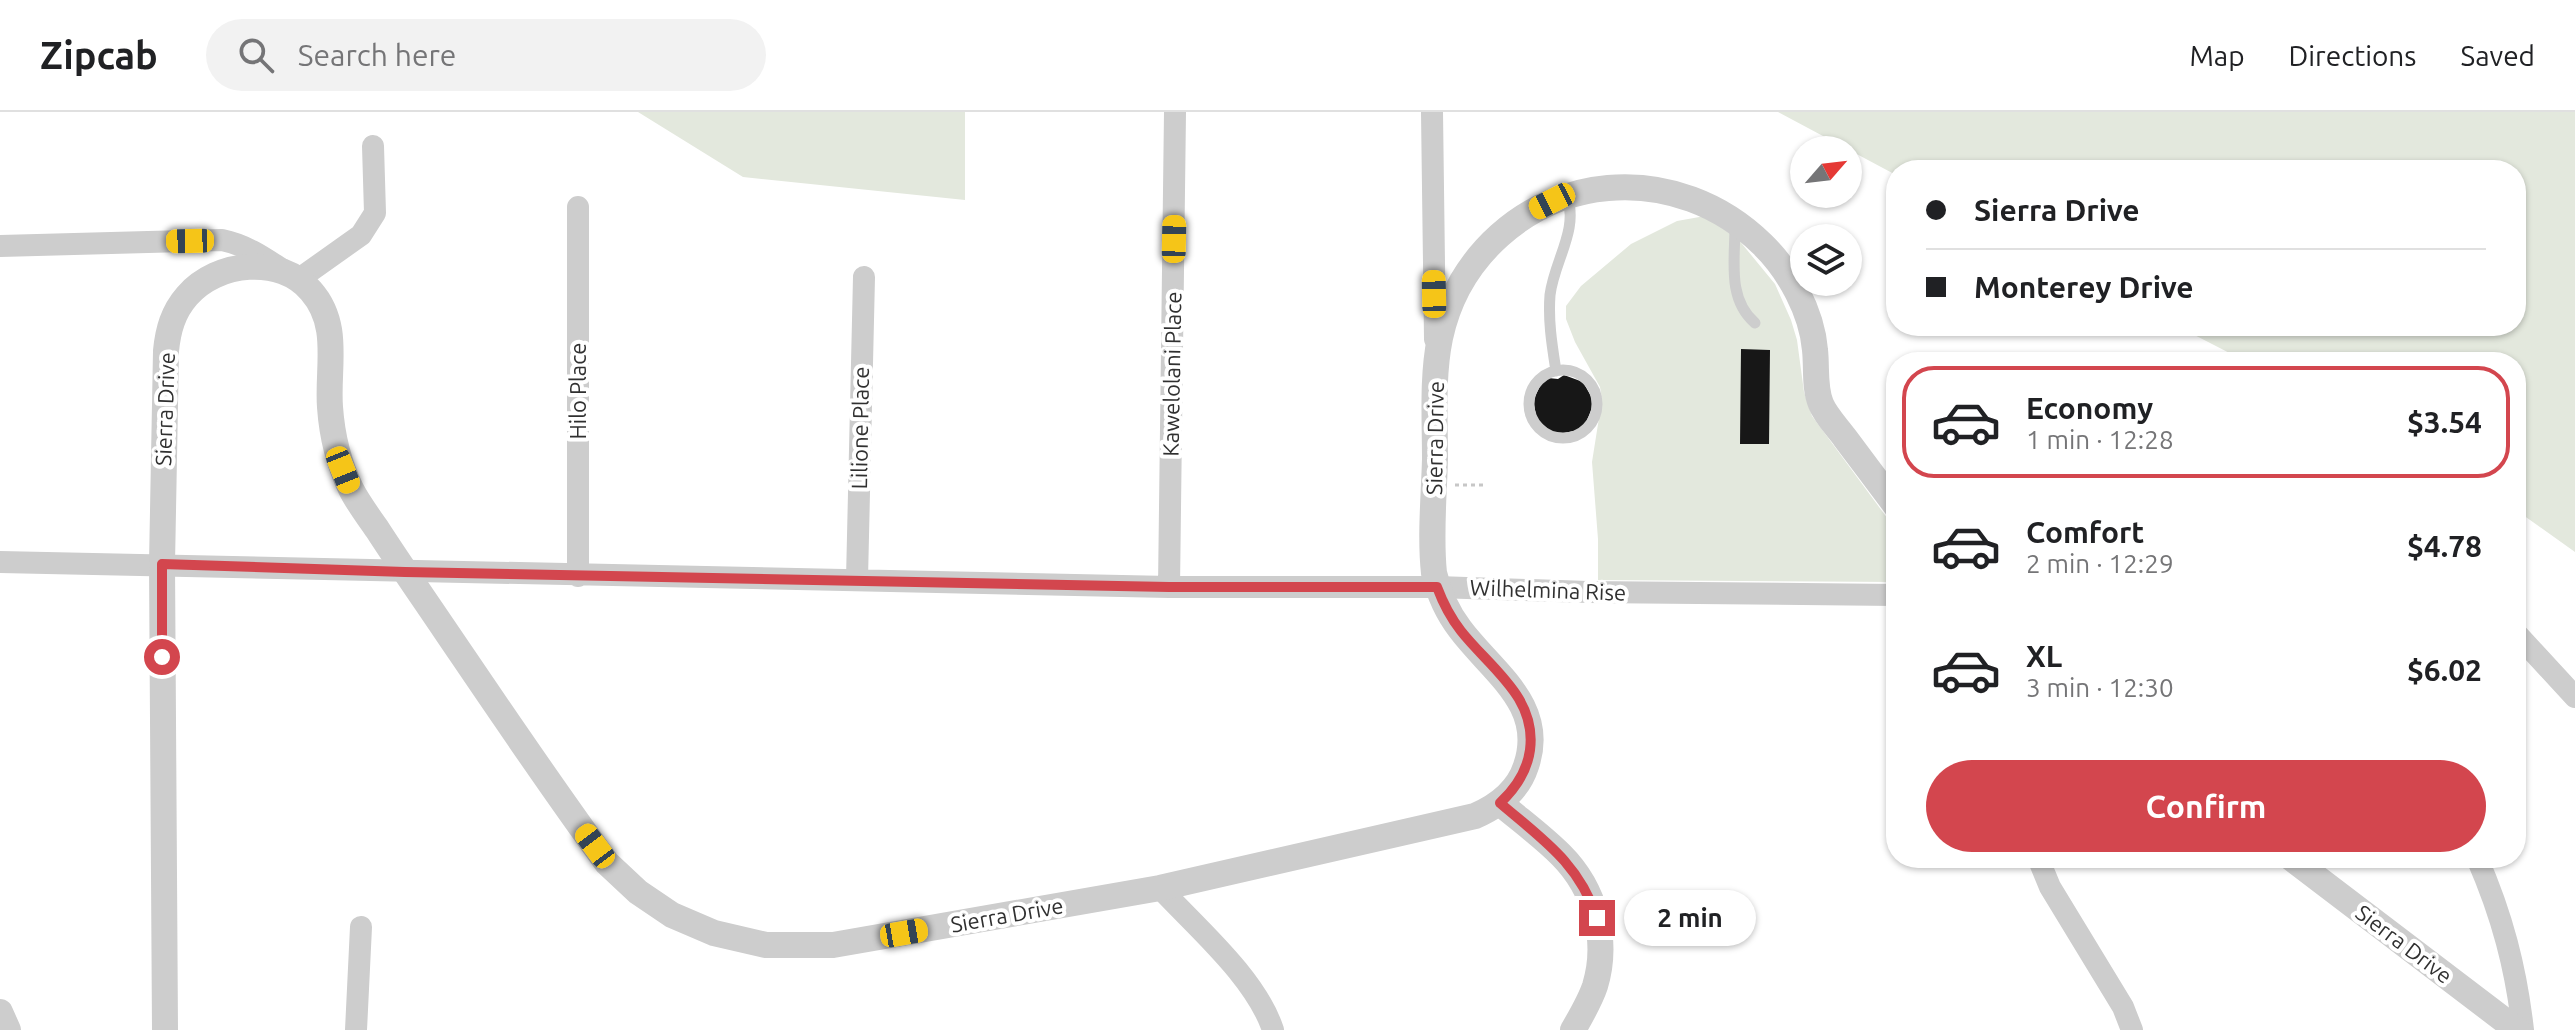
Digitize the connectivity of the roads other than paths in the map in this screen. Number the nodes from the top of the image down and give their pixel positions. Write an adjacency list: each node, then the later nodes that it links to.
1 (1175, 112): 19 (street, Kawelolani Place)
2 (1432, 112): 12 (street)
3 (373, 146): 8 (street)
4 (1567, 196): 6 (street, Sierra Drive); 11 (lane); 12 (street, Sierra Drive)
5 (578, 207): 17 (street, Hilo Place)
6 (1735, 222): 10 (lane); 13 (street, Sierra Drive)
7 (0, 246): 8 (street)
8 (294, 277): 15 (street, Sierra Drive); 16 (street, Sierra Drive)
9 (864, 277): 18 (street, Lilione Place)
10 (1755, 323)
11 (1556, 371): 11 (lane)
12 (1436, 386): 20 (street, Sierra Drive)
13 (1886, 486)
14 (0, 562): 15 (street, Wilhelmina Rise)
15 (162, 564): 16 (street, Wilhelmina Rise); 32 (street, Sierra Drive)
16 (405, 572): 17 (street, Wilhelmina Rise); 28 (street, Sierra Drive)
17 (578, 576): 18 (street, Wilhelmina Rise)
18 (857, 579): 19 (street, Wilhelmina Rise)
19 (1169, 587): 20 (street, Wilhelmina Rise)
20 (1437, 587): 21 (street, Wilhelmina Rise); 24 (street, Sierra Drive)
21 (1886, 595)
22 (2526, 644): 23 (street)
23 (2575, 697)
24 (1500, 803): 28 (street, Sierra Drive); 35 (street)
25 (2042, 868): 36 (street)
26 (2304, 868): 37 (street, Sierra Drive)
27 (2481, 868): 37 (street)
28 (1160, 888): 34 (street)
29 (361, 927): 33 (street)
30 (0, 1012): 31 (street)
31 (8, 1030)
32 (165, 1030)
33 (356, 1030)
34 (1273, 1030)
35 (1573, 1030)
36 (2132, 1030)
37 (2520, 1030)

